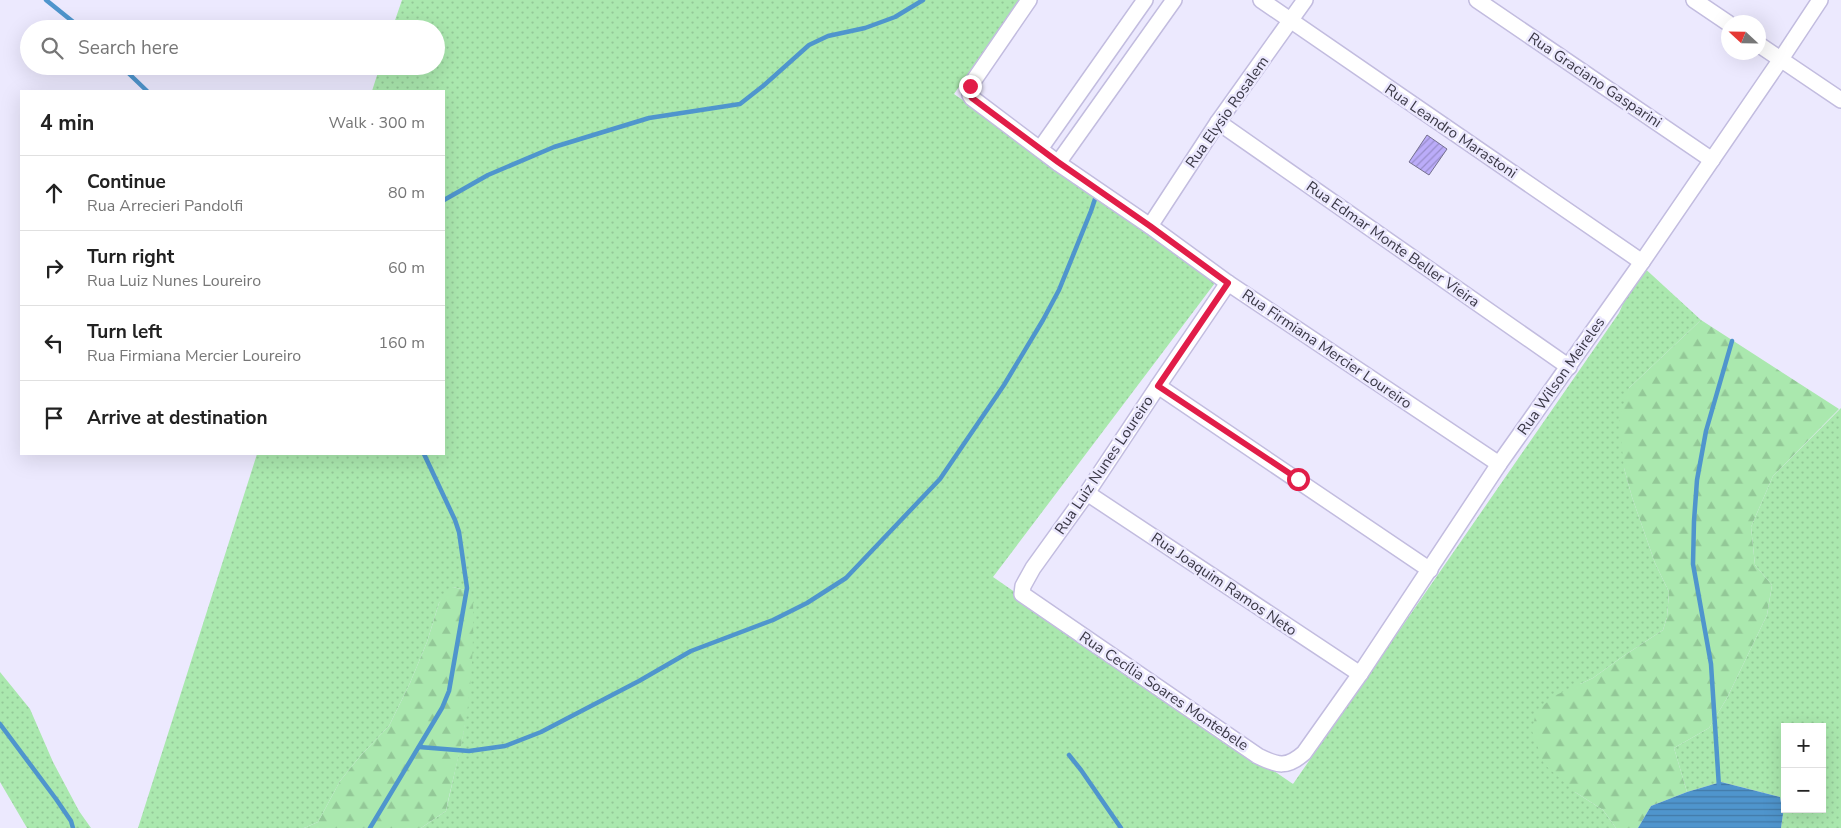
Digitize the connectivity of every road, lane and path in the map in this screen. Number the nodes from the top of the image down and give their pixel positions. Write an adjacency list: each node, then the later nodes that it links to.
1 (1029, 0): 17 (street, Rua Firmiana Mercier Loureiro)
2 (1146, 0): 11 (street)
3 (1174, 0): 14 (street)
4 (1261, 0): 10 (street, Rua Leandro Marastoni)
5 (1305, 0): 10 (street, Rua Elysio Rosalem)
6 (1477, 0): 18 (street, Rua Graciano Gasparini)
7 (1694, 0): 9 (street)
8 (1820, 0): 13 (street, Rua Wilson Meireles)
9 (1721, 18)
10 (1291, 21): 16 (street, Rua Elysio Rosalem); 21 (street, Rua Leandro Marastoni)
11 (1112, 48): 14 (street); 17 (street)
12 (1766, 49): 13 (street)
13 (1781, 59): 15 (street); 18 (street, Rua Wilson Meireles)
14 (1130, 63): 19 (street)
15 (1841, 100)
16 (1218, 122): 20 (street, Rua Elysio Rosalem); 23 (street, Rua Edmar Monte Beller Vieira)
17 (1040, 149): 19 (street, Rua Firmiana Mercier Loureiro)
18 (1712, 160): 21 (street, Rua Wilson Meireles)
19 (1058, 162): 20 (street, Rua Firmiana Mercier Loureiro)
20 (1150, 226): 22 (street, Rua Firmiana Mercier Loureiro)
21 (1642, 262): 23 (street, Rua Wilson Meireles)
22 (1228, 283): 24 (street, Rua Luiz Nunes Loureiro); 25 (street, Rua Firmiana Mercier Loureiro)
23 (1568, 367): 25 (street, Rua Wilson Meireles)
24 (1158, 386): 26 (street, Rua Luiz Nunes Loureiro); 27 (street)
25 (1499, 464): 27 (street, Rua Wilson Meireles)
26 (1087, 494): 28 (street, Rua Luiz Nunes Loureiro); 29 (street, Rua Joaquim Ramos Neto)
27 (1430, 570): 29 (street, Rua Wilson Meireles)
28 (1027, 598): 30 (street, Rua Cecília Soares Montebele)
29 (1360, 674): 30 (street, Rua Wilson Meireles)
30 (1304, 753)

